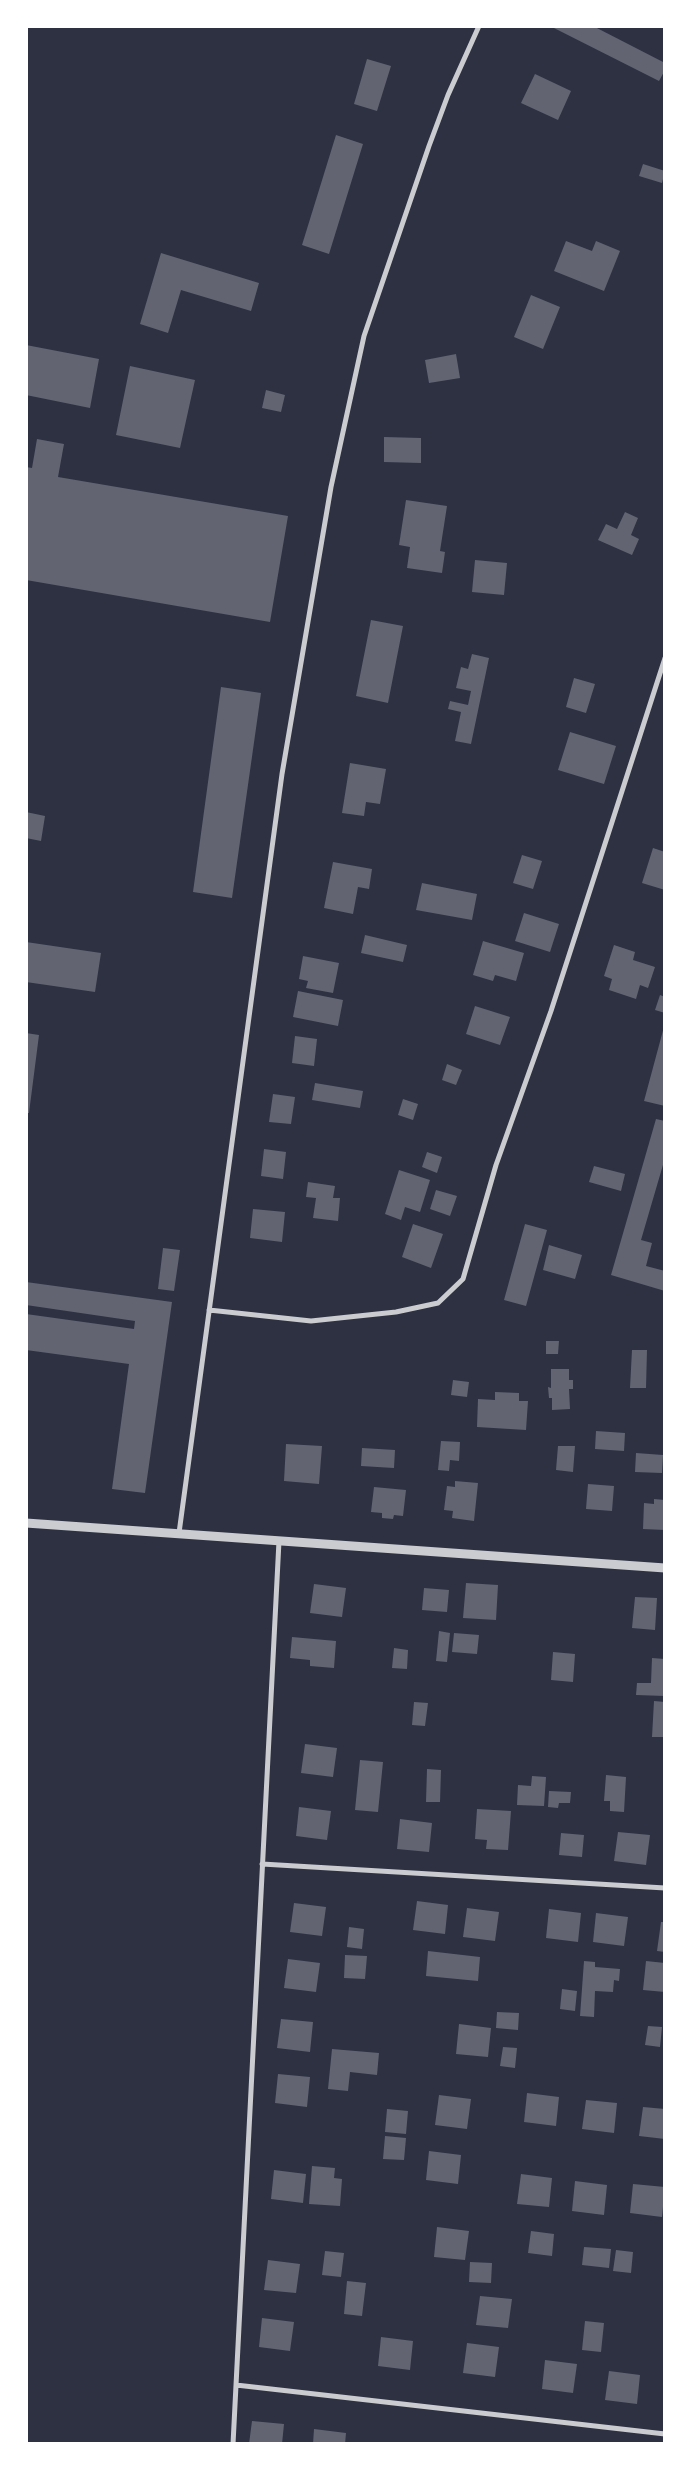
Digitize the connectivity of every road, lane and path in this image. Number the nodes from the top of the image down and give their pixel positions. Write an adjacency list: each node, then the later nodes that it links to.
1 (479, 26): 3 (street)
2 (665, 658): 3 (street)
3 (209, 1310): 5 (street)
4 (26, 1523): 5 (street)
5 (179, 1533): 6 (street)
6 (278, 1541): 7 (street); 8 (street)
7 (665, 1568)
8 (262, 1864): 9 (street); 10 (street)
9 (665, 1888)
10 (236, 2385): 11 (street); 12 (street)
11 (665, 2434)
12 (233, 2444)

